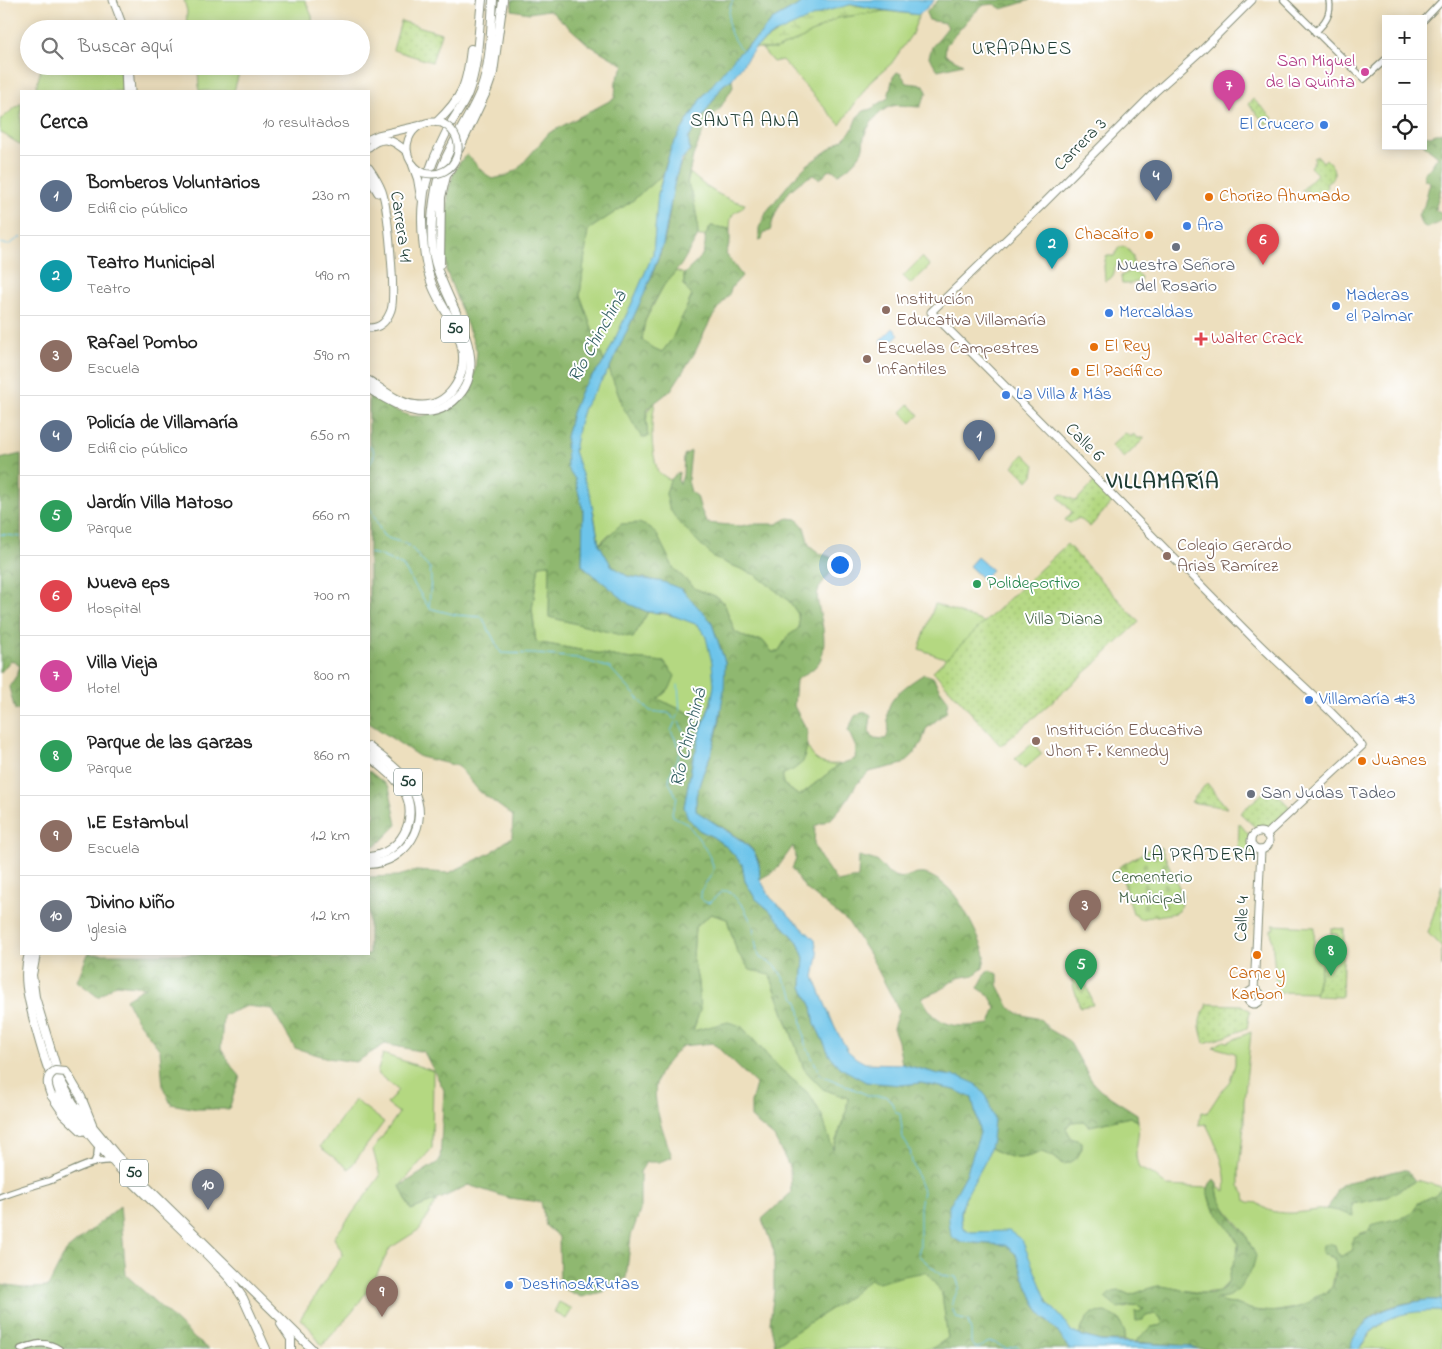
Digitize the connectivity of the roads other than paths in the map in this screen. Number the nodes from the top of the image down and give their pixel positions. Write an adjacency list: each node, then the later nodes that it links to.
1 (113, 0): 11 (main road)
2 (477, 0): 18 (highway)
3 (482, 0): 28 (highway, 50)
4 (493, 0): 29 (highway, 50)
5 (503, 0): 22 (highway)
6 (1252, 0): 30 (main road, Carrera 3)
7 (1284, 0): 12 (street)
8 (1329, 0): 12 (street)
9 (1442, 1): 10 (street)
10 (1427, 17)
11 (121, 20)
12 (1315, 32): 13 (street)
13 (1385, 60)
14 (125, 75): 16 (main road)
15 (130, 75): 17 (main road)
16 (126, 90)
17 (131, 90)
18 (439, 123): 19 (main road); 22 (main road, bridge)
19 (419, 126): 20 (main road); 23 (main road)
20 (370, 139)
21 (370, 146): 23 (main road)
22 (459, 149): 24 (main road, bridge)
23 (407, 152): 25 (main road)
24 (453, 164): 25 (main road, bridge); 29 (highway)
25 (413, 165): 28 (highway)
26 (370, 170): 31 (main road, Carrera 41)
27 (370, 180): 31 (main road, Carrera 41)
28 (422, 215): 34 (highway, 50)
29 (441, 280): 35 (highway, 50)
30 (931, 312): 38 (main road, Calle 6)
31 (385, 318): 32 (main road); 33 (main road)
32 (370, 323)
33 (370, 328)
34 (370, 382)
35 (370, 389)
36 (370, 748): 41 (highway, 50)
37 (370, 757): 40 (highway, 50)
38 (1266, 835): 39 (main road); 39 (main road)
39 (1261, 850): 44 (main road, Calle 4)
40 (370, 857)
41 (370, 864)
42 (29, 955): 46 (highway, 50)
43 (36, 955): 45 (highway, 50)
44 (1254, 990)
45 (93, 1128): 46 (highway, bridge); 50 (highway, 50)
46 (96, 1143): 47 (highway, 50); 48 (street)
47 (112, 1161): 48 (street); 53 (highway, 50)
48 (94, 1163): 49 (street)
49 (0, 1197)
50 (268, 1307): 54 (highway); 55 (highway, 50)
51 (21, 1349): 52 (street)
52 (59, 1349)
53 (267, 1349)
54 (291, 1349)
55 (312, 1349)

